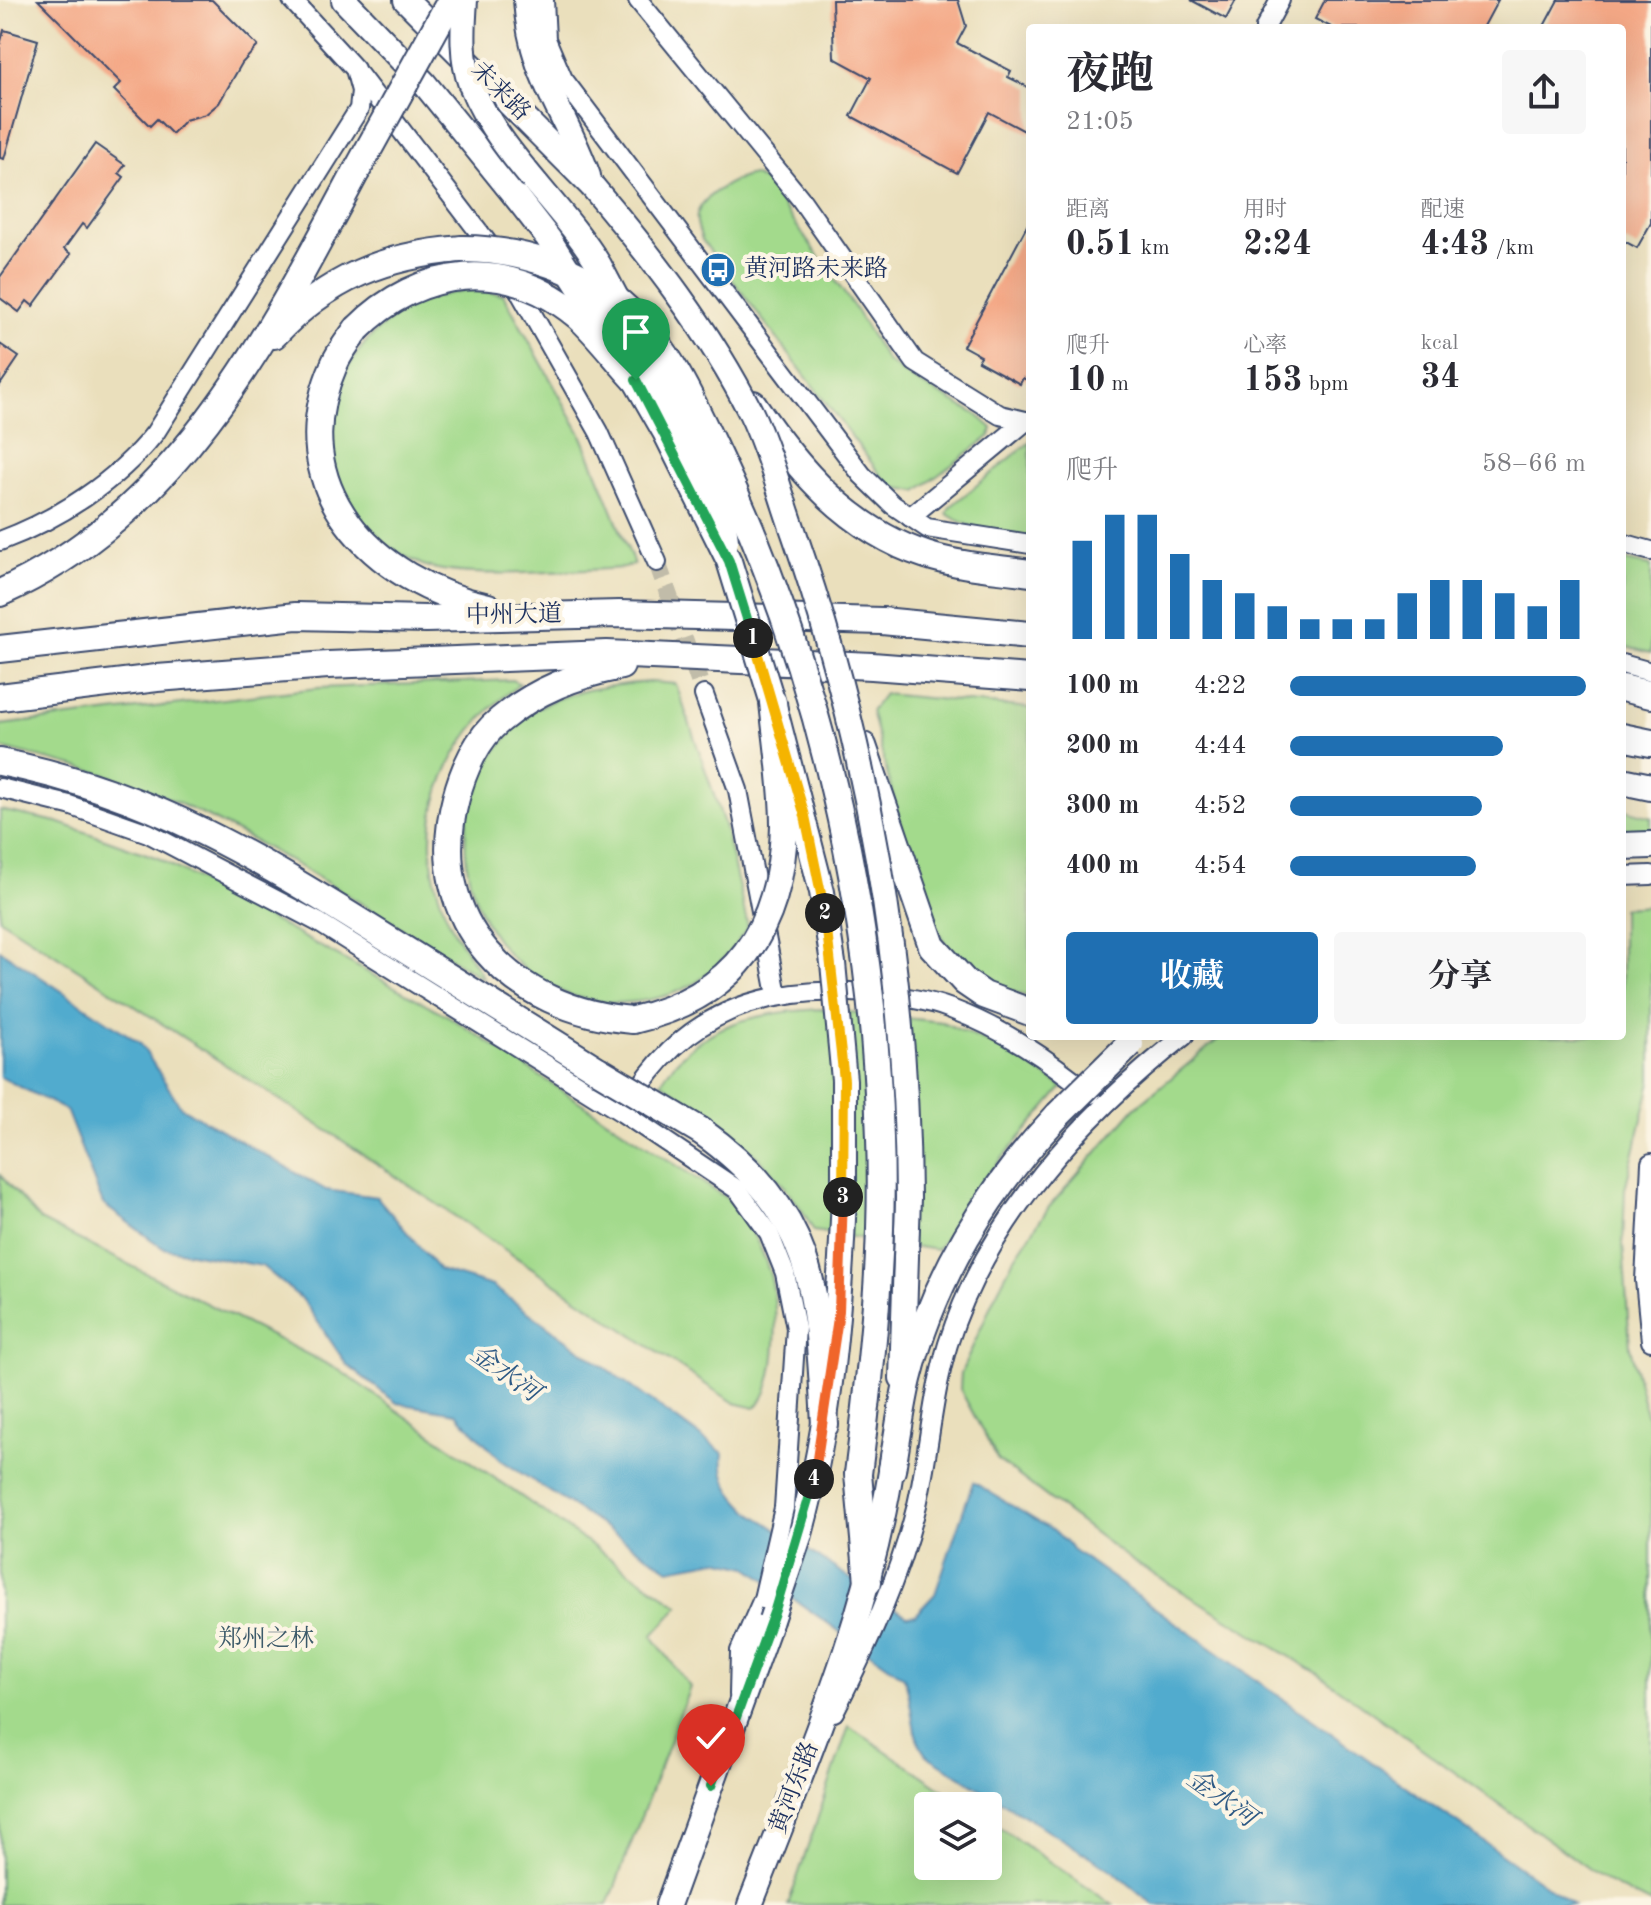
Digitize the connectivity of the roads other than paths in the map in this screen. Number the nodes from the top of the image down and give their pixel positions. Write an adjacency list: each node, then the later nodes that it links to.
1 (292, 0): 11 (street)
2 (344, 0): 15 (main road, 未来路, bridge)
3 (406, 0): 12 (main road, 未来路)
4 (451, 0): 14 (highway, bridge)
5 (465, 0): 23 (main road, bridge)
6 (526, 0): 12 (main road)
7 (544, 0): 18 (street)
8 (638, 0): 16 (street)
9 (1280, 0): 10 (street)
10 (1267, 24)
11 (355, 69): 19 (street); 24 (street)
12 (592, 186): 13 (main road, 未来路, bridge)
13 (693, 315): 25 (highway, bridge); 33 (main road, 未来路, bridge)
14 (244, 366): 26 (highway); 60 (highway, bridge)
15 (636, 380): 23 (main road, 未来路, bridge); 27 (highway, bridge)
16 (1026, 422)
17 (1026, 424): 18 (street)
18 (910, 517): 20 (street)
19 (0, 541)
20 (1026, 543)
21 (1626, 544): 22 (street)
22 (1651, 551)
23 (729, 561): 39 (main road, bridge)
24 (657, 562)
25 (1026, 572)
26 (0, 593)
27 (530, 616): 28 (highway, 中州大道); 29 (highway, 中州大道)
28 (1026, 635)
29 (0, 649)
30 (668, 657): 34 (highway, 中州大道); 38 (highway, 中州大道); 39 (highway, bridge)
31 (1626, 665): 32 (street)
32 (1651, 672)
33 (837, 674): 51 (highway, bridge); 59 (main road, 黄河东路, bridge)
34 (1026, 678)
35 (1626, 689): 37 (highway)
36 (704, 695): 50 (street)
37 (1651, 695)
38 (0, 697)
39 (773, 702): 58 (main road, bridge)
40 (1626, 738): 41 (highway)
41 (1651, 743)
42 (0, 762): 58 (highway, bridge)
43 (1626, 782): 44 (highway)
44 (1651, 787)
45 (0, 788): 55 (street)
46 (1651, 845): 47 (highway)
47 (1626, 846)
48 (1651, 875): 49 (street)
49 (1626, 876)
50 (777, 995): 54 (street); 55 (street)
51 (1026, 1011)
52 (1135, 1040): 59 (highway, bridge)
53 (1180, 1040): 54 (street)
54 (1106, 1106): 60 (street)
55 (623, 1113): 61 (street, bridge)
56 (1651, 1163): 57 (street)
57 (1651, 1341)
58 (825, 1425): 61 (main road, bridge)
59 (892, 1470): 60 (main road, 黄河东路)
60 (881, 1584): 63 (main road, 黄河东路)
61 (767, 1610): 62 (main road)
62 (668, 1905)
63 (750, 1905)

